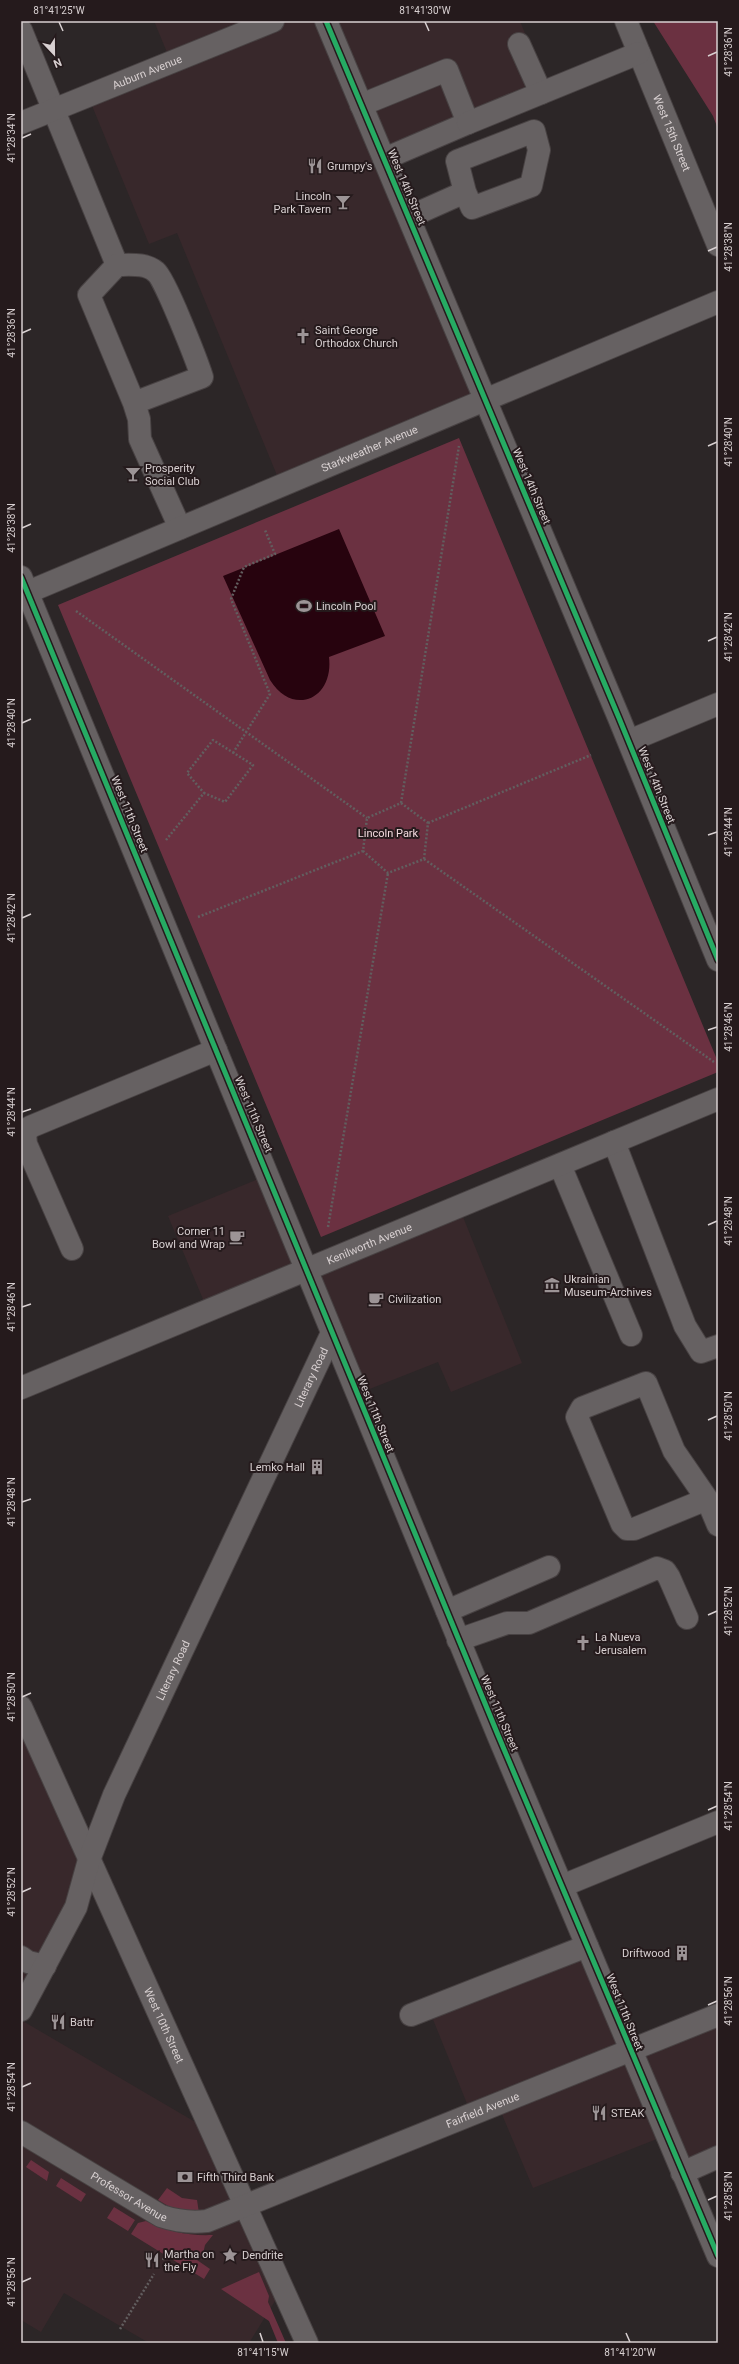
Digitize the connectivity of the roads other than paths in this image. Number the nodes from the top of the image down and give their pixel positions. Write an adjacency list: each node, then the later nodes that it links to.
1 (273, 21): 9 (street, Auburn Avenue)
2 (326, 21): 8 (street, West 14th Street)
3 (626, 21): 6 (street, West 15th Street)
4 (21, 30): 9 (street)
5 (519, 44): 7 (street)
6 (639, 53): 7 (street); 15 (street, West 15th Street)
7 (541, 93): 11 (street)
8 (361, 105): 11 (street); 12 (street, West 14th Street)
9 (54, 110): 10 (street, Auburn Avenue); 16 (street)
10 (21, 123)
11 (468, 123): 12 (street)
12 (384, 159): 14 (street, West 14th Street)
13 (469, 200): 13 (street); 14 (street)
14 (408, 217): 18 (street, West 14th Street)
15 (718, 245)
16 (117, 265): 19 (street); 19 (street)
17 (718, 302): 18 (street, Starkweather Avenue)
18 (485, 398): 20 (street, Starkweather Avenue); 23 (street, West 14th Street)
19 (134, 403): 20 (street)
20 (180, 528): 21 (street, Starkweather Avenue)
21 (23, 588): 25 (street, West 11th Street)
22 (718, 704): 23 (street)
23 (628, 741): 24 (street, West 14th Street)
24 (718, 960)
25 (216, 1050): 29 (street); 30 (street, West 11th Street)
26 (718, 1099): 27 (street, Kenilworth Avenue)
27 (614, 1142): 28 (street, Kenilworth Avenue); 33 (street)
28 (560, 1165): 30 (street, Kenilworth Avenue); 32 (street)
29 (72, 1249)
30 (307, 1270): 31 (street, West 11th Street); 34 (street, Kenilworth Avenue)
31 (332, 1333): 38 (street, West 11th Street); 43 (street, Literary Road)
32 (631, 1335)
33 (718, 1346)
34 (21, 1388)
35 (707, 1499): 35 (street); 36 (street)
36 (718, 1525)
37 (548, 1567): 38 (street)
38 (446, 1611): 40 (street, West 11th Street)
39 (687, 1618): 40 (street)
40 (458, 1640): 44 (street, West 11th Street)
41 (22, 1709): 43 (street, West 10th Street)
42 (718, 1822): 44 (street)
43 (88, 1860): 47 (street, Literary Road); 55 (street, West 10th Street)
44 (562, 1886): 45 (street, West 11th Street)
45 (587, 1946): 49 (street); 51 (street, West 11th Street)
46 (21, 1957): 47 (street)
47 (45, 1966): 48 (street, Literary Road)
48 (21, 2010)
49 (411, 2015)
50 (718, 2015): 51 (street, Fairfield Avenue)
51 (630, 2051): 54 (street, West 11th Street); 55 (street, Fairfield Avenue)
52 (21, 2132): 55 (street, Professor Avenue)
53 (718, 2158): 54 (street)
54 (682, 2173): 56 (street, West 11th Street)
55 (247, 2206): 57 (street, West 10th Street)
56 (718, 2256)
57 (307, 2343)

